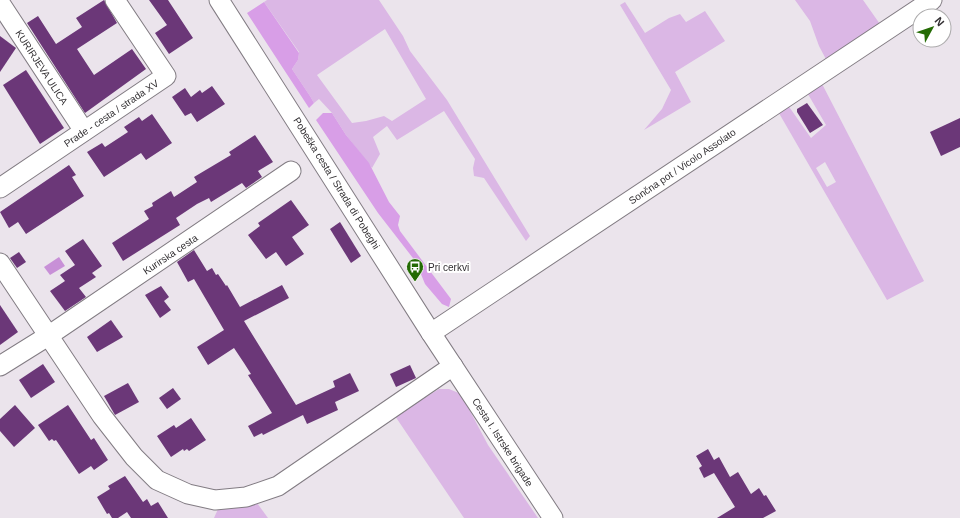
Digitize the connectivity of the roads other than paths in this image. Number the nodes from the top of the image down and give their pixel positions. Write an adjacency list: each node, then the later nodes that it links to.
1 (115, 0): 5 (street, Prade - cesta / strada XV)
2 (219, 0): 9 (street, Pobeška cesta / Strada di Pobeghi)
3 (932, 0): 9 (street, Sončna pot / Vicolo Assolato)
4 (0, 3): 5 (street, KURIRJEVA ULICA)
5 (84, 132): 7 (street, Prade - cesta / strada XV)
6 (292, 172): 10 (street, Kurirska cesta)
7 (0, 188)
8 (0, 263): 10 (street)
9 (431, 333): 12 (street, Pobeška cesta / Strada di Pobeghi)
10 (48, 336): 11 (street, Kurirska cesta); 12 (street)
11 (0, 366)
12 (453, 366): 13 (street, Cesta I. Istrske brigade)
13 (553, 518)

